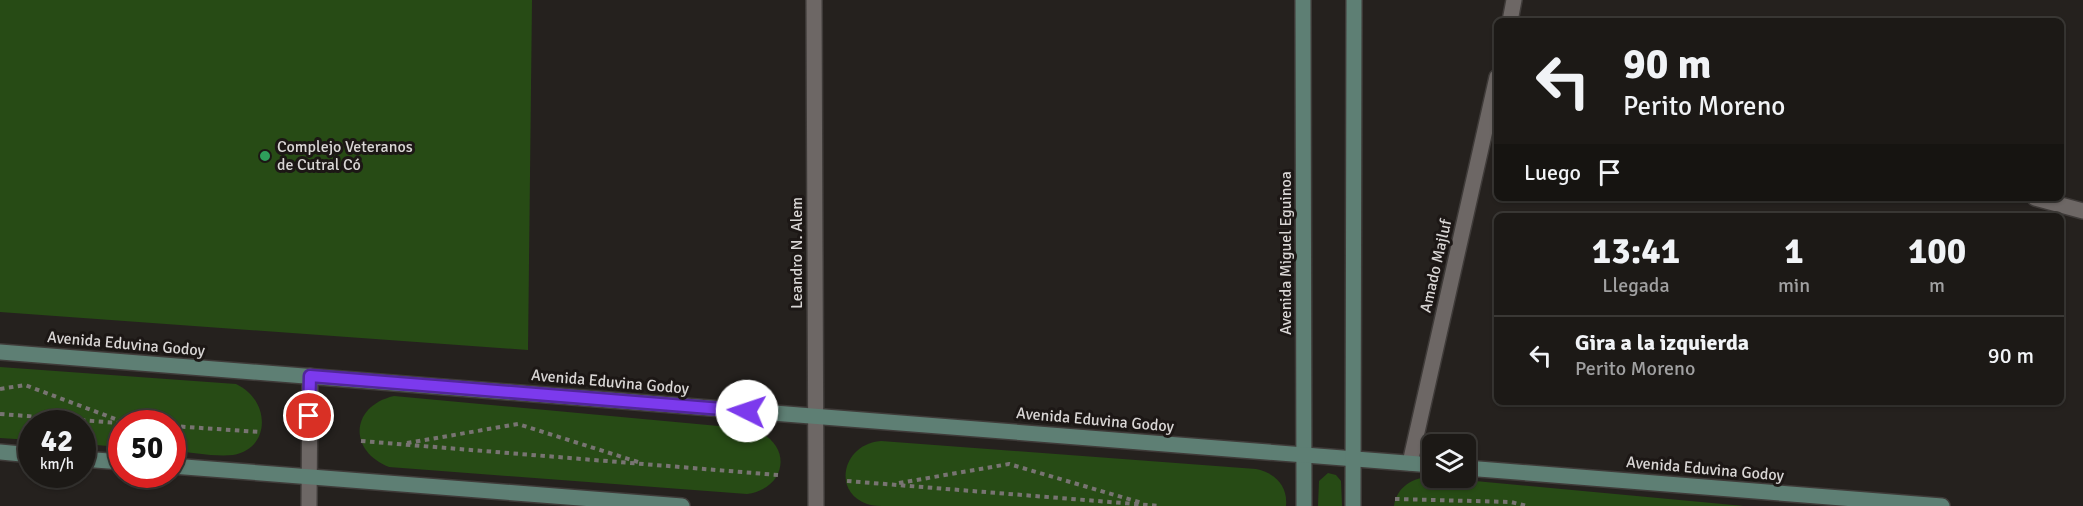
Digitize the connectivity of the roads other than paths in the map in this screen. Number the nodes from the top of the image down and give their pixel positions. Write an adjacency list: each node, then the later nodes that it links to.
1 (814, 0): 11 (street, Leandro N. Alem)
2 (1354, 0): 15 (main road)
3 (1514, 0): 5 (street)
4 (1301, 1): 14 (main road, Avenida Miguel Eguinoa)
5 (1511, 18)
6 (1494, 90): 16 (street, Amado Majluf)
7 (2044, 201): 8 (street)
8 (2083, 212)
9 (0, 352): 10 (main road, Avenida Eduvina Godoy)
10 (310, 376): 11 (main road, Avenida Eduvina Godoy); 20 (street)
11 (816, 416): 14 (main road, Avenida Eduvina Godoy); 23 (street, Leandro N. Alem)
12 (0, 452): 13 (main road)
13 (18, 454)
14 (1304, 455): 15 (main road, Avenida Eduvina Godoy); 24 (main road, Avenida Miguel Eguinoa)
15 (1353, 459): 16 (main road, Avenida Eduvina Godoy); 25 (main road)
16 (1410, 464): 17 (main road, Avenida Eduvina Godoy)
17 (1422, 465)
18 (186, 467): 20 (main road)
19 (1476, 469): 26 (main road, Avenida Eduvina Godoy)
20 (309, 477): 21 (street); 22 (main road)
21 (309, 506)
22 (682, 506)
23 (816, 506)
24 (1304, 506)
25 (1353, 506)
26 (1942, 506)

